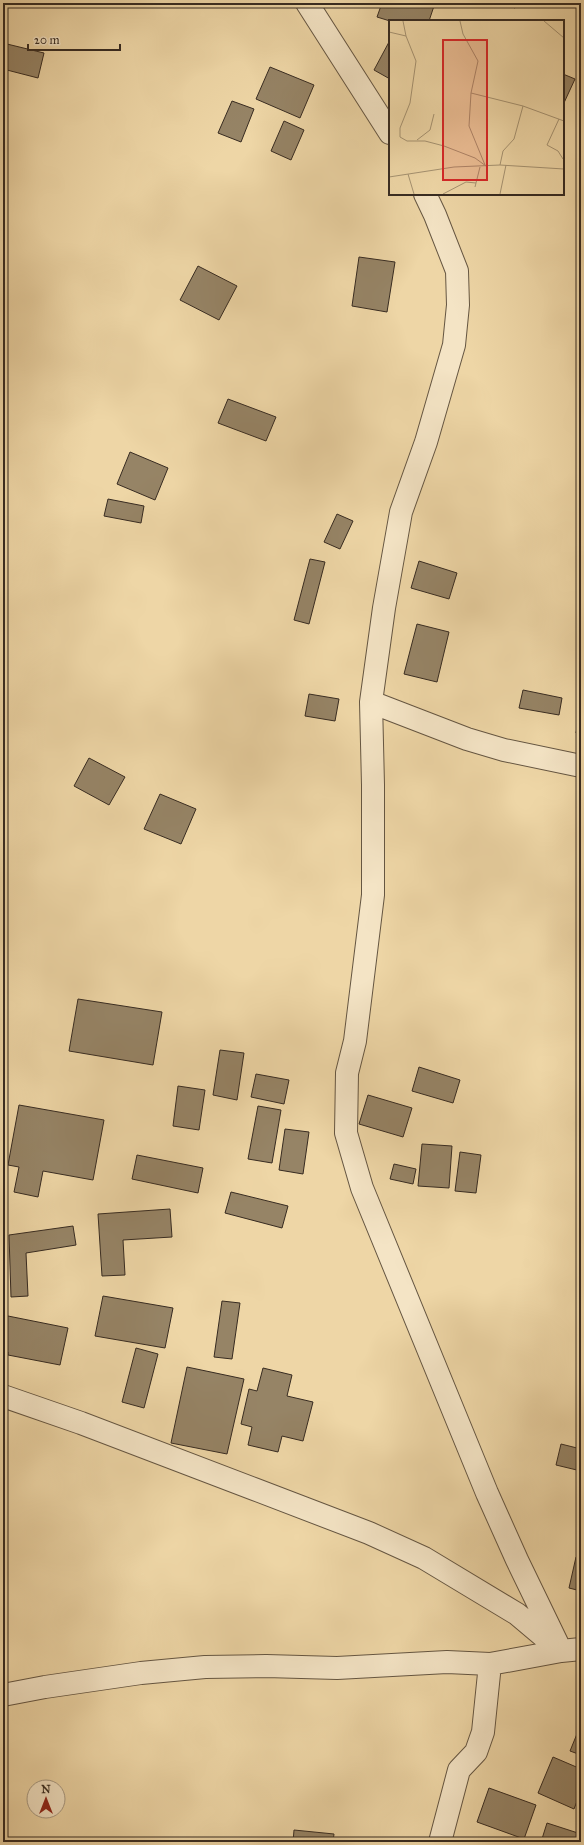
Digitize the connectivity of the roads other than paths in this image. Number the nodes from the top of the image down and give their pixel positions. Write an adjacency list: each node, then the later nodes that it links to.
1 (307, 3): 2 (street)
2 (389, 131)
3 (425, 195): 4 (street)
4 (371, 702): 5 (street); 7 (street)
5 (581, 766)
6 (3, 1396): 7 (street)
7 (571, 1650): 8 (street)
8 (490, 1664): 9 (street); 10 (street)
9 (3, 1695)
10 (440, 1842)

